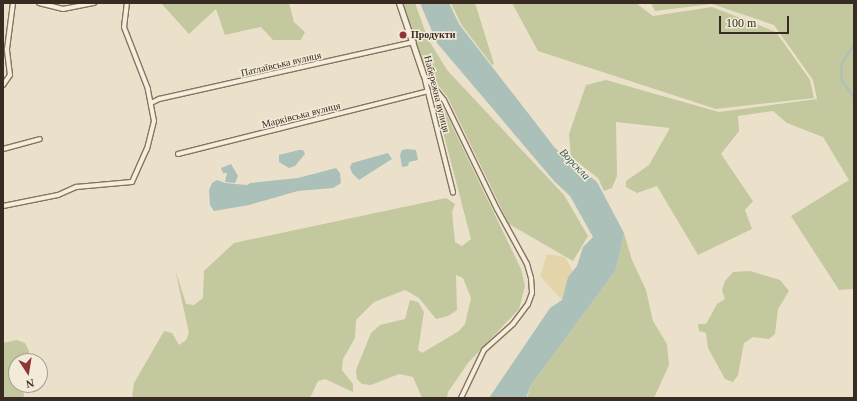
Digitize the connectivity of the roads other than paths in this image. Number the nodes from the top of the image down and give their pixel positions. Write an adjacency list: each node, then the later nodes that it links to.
1 (13, 3): 8 (street)
2 (39, 3): 3 (street)
3 (94, 3)
4 (127, 3): 10 (street)
5 (399, 3): 6 (street, Набережна вулиця)
6 (414, 42): 7 (street, Набережна вулиця); 10 (street, Патлаївська вулиця)
7 (423, 74): 9 (street, Набережна вулиця); 16 (street)
8 (3, 85)
9 (428, 91): 13 (street, Марківська вулиця); 14 (street, Набережна вулиця)
10 (152, 103): 15 (street)
11 (40, 139): 12 (street)
12 (3, 149)
13 (178, 154)
14 (453, 192)
15 (3, 206)
16 (461, 398)

